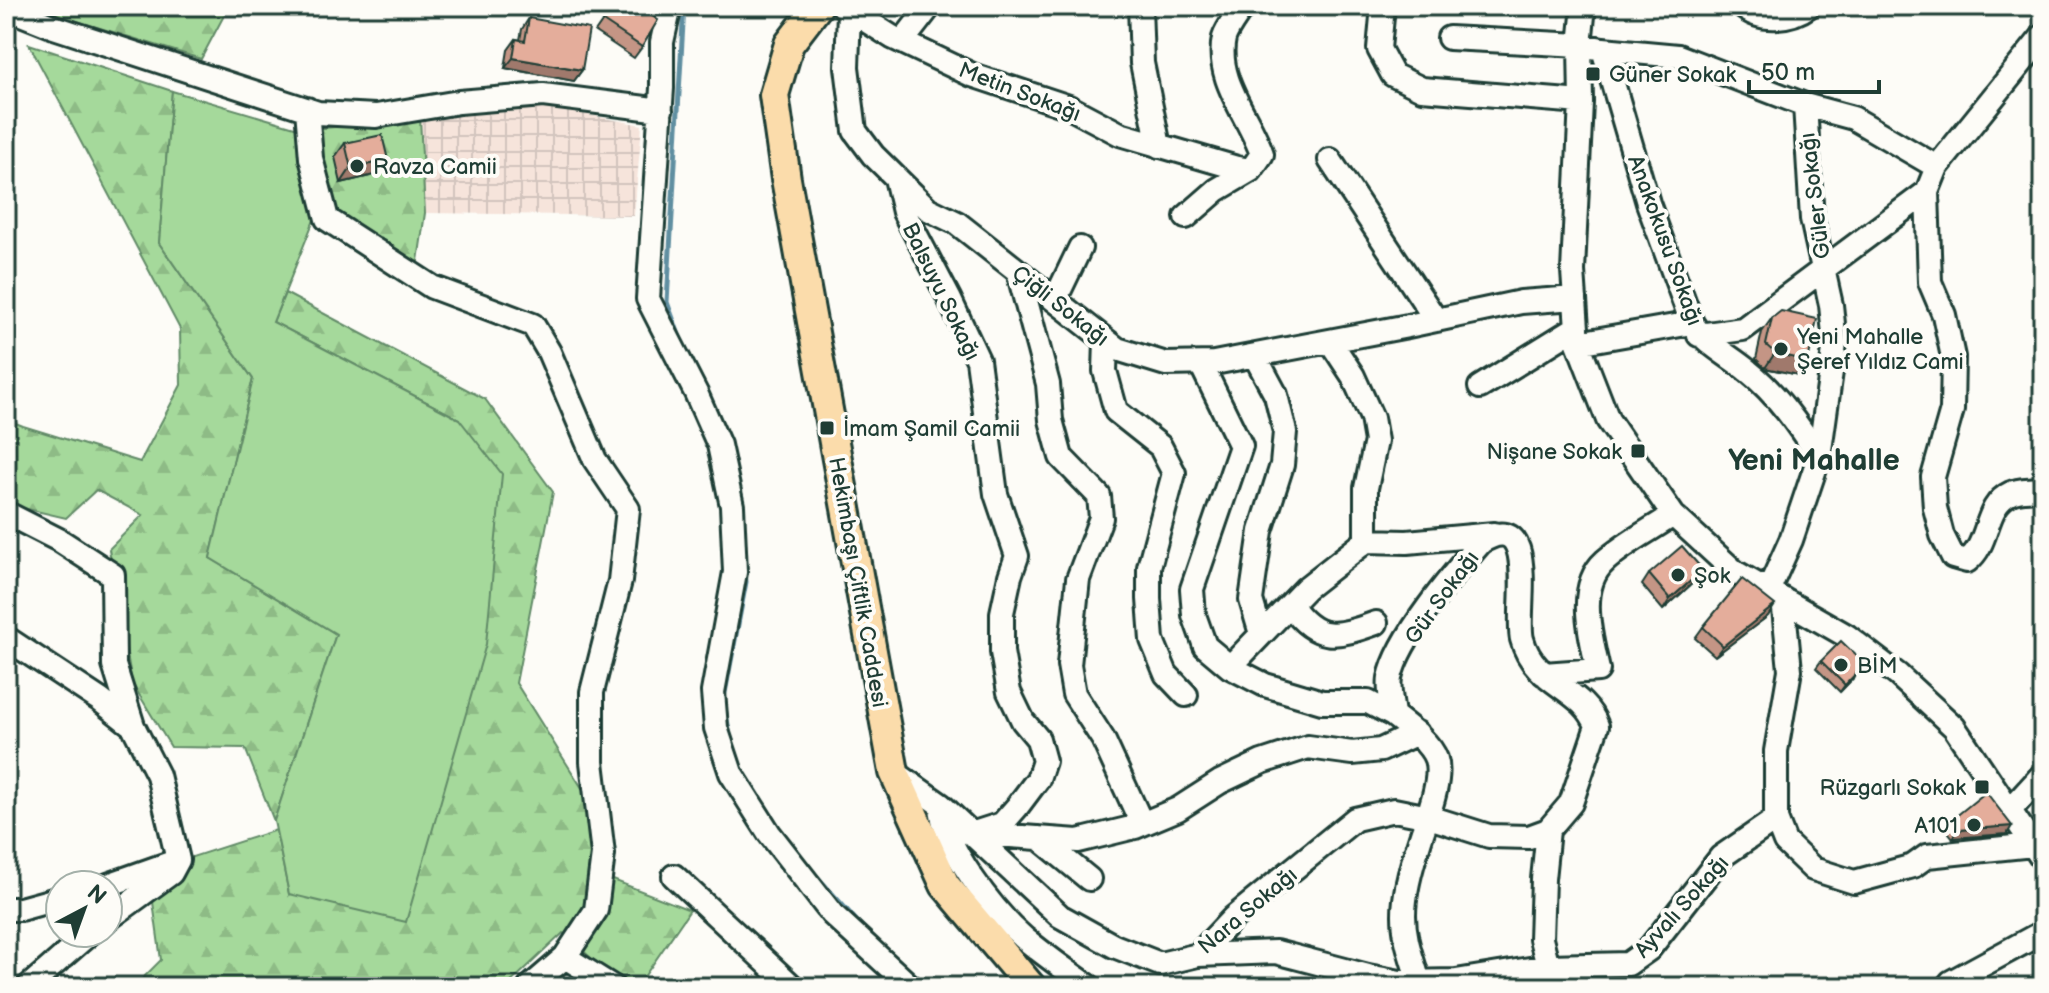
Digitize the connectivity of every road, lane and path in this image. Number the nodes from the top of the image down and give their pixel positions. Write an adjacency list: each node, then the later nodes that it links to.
1 (670, 6): 20 (street)
2 (818, 6): 58 (main road, Hekimbaşı Çiftlik Caddesi)
3 (930, 6): 14 (street)
4 (1140, 6): 21 (street)
5 (1243, 6): 24 (street)
6 (1383, 6): 17 (street)
7 (1584, 6): 15 (street)
8 (1742, 6): 9 (street)
9 (1809, 6)
10 (6, 8): 19 (street)
11 (846, 8): 14 (street, Metin Sokağı); 25 (street, Çiğli Sokağı)
12 (2043, 36): 23 (street)
13 (1449, 38): 15 (street)
14 (902, 42): 21 (street, Metin Sokağı)
15 (1580, 45): 16 (street); 17 (street)
16 (1603, 49): 18 (street); 34 (street, Anakokusu Sokağı)
17 (1581, 102): 31 (street)
18 (1805, 105): 23 (street, Güler Sokağı); 29 (street, Güler Sokağı)
19 (307, 109): 20 (street); 79 (street)
20 (661, 110): 87 (street)
21 (1159, 146): 24 (street, Metin Sokağı)
22 (1330, 160): 33 (street)
23 (1937, 167): 26 (street)
24 (1251, 170): 27 (street)
25 (896, 178): 30 (street, Çiğli Sokağı); 66 (street, Balsuyu Sokağı)
26 (1927, 192): 29 (street); 42 (street)
27 (1186, 217)
28 (1080, 248): 32 (street)
29 (1823, 269): 34 (street); 41 (street, Güler Sokağı)
30 (1018, 271): 32 (street, Çiğli Sokağı); 64 (street)
31 (1575, 298): 33 (street, Çiğli Sokağı); 35 (street)
32 (1055, 300): 36 (street, Çiğli Sokağı)
33 (1436, 320): 37 (street, Çiğli Sokağı)
34 (1695, 329): 35 (street); 41 (street, Anakokusu Sokağı)
35 (1578, 335): 40 (street); 44 (street)
36 (1106, 341): 39 (street, Çiğli Sokağı); 54 (street)
37 (1330, 341): 38 (street, Çiğli Sokağı); 46 (street)
38 (1255, 356): 39 (street, Çiğli Sokağı); 50 (street)
39 (1201, 364): 52 (street)
40 (1480, 387)
41 (1819, 457): 47 (street, Güler Sokağı)
42 (2043, 488)
43 (6, 513): 56 (street)
44 (1673, 515): 47 (street); 53 (street)
45 (1494, 534): 46 (street); 53 (street, Gür Sokağı); 55 (street, Gür Sokağı)
46 (1366, 541): 48 (street)
47 (1776, 595): 61 (street); 63 (street)
48 (1290, 605): 49 (street); 50 (street)
49 (1376, 623)
50 (1261, 634): 52 (street)
51 (6, 638): 56 (street)
52 (1230, 667): 55 (street)
53 (1544, 674): 65 (street, Gür Sokağı)
54 (1186, 695)
55 (1393, 715): 57 (street)
56 (133, 726): 69 (street)
57 (1417, 733): 62 (street); 64 (street)
58 (894, 772): 60 (street, Nara Sokağı); 88 (main road, Hekimbaşı Çiftlik Caddesi)
59 (2040, 781): 61 (street)
60 (941, 805): 66 (street, Nara Sokağı); 89 (street)
61 (2010, 810): 68 (street)
62 (1429, 817): 65 (street, Nara Sokağı); 78 (street, Nara Sokağı); 82 (street)
63 (1776, 819): 68 (street); 80 (street, Ayvalı Sokağı)
64 (1142, 824): 67 (street)
65 (1548, 830): 81 (street)
66 (971, 834): 67 (street); 78 (street, Nara Sokağı)
67 (1039, 838): 72 (street)
68 (2038, 852)
69 (178, 860): 71 (street); 74 (street)
70 (674, 876): 86 (street)
71 (124, 879)
72 (1089, 879)
73 (44, 902): 75 (street)
74 (124, 907)
75 (6, 909)
76 (2043, 932): 91 (street)
77 (72, 949): 83 (street)
78 (1198, 955): 82 (street, Ayvalı Sokağı)
79 (565, 957): 84 (street); 85 (street)
80 (1628, 964): 81 (street, Ayvalı Sokağı); 90 (street)
81 (1548, 966): 82 (street, Ayvalı Sokağı)
82 (1419, 985)
83 (28, 987)
84 (530, 987)
85 (613, 987)
86 (793, 987)
87 (911, 987)
88 (1031, 987)
89 (1090, 987)
90 (1633, 987)
91 (1947, 987)

